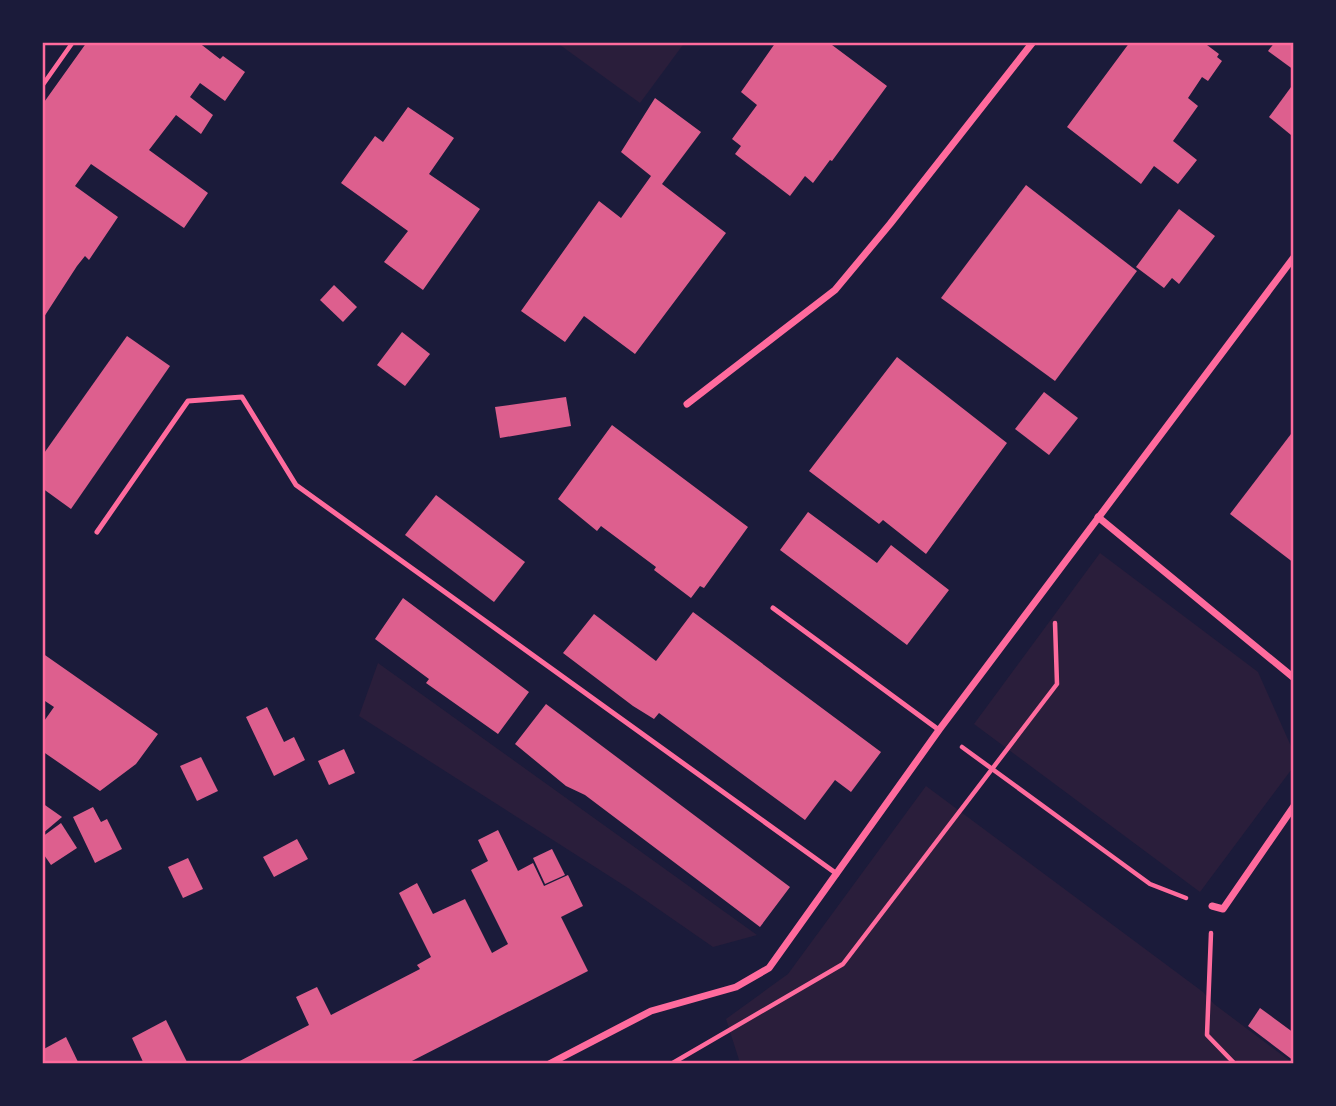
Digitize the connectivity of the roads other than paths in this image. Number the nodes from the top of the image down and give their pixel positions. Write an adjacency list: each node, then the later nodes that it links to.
1 (1034, 42): 3 (street)
2 (1294, 257): 4 (street)
3 (687, 404)
4 (1098, 516): 7 (street); 8 (street)
5 (97, 532): 10 (lane)
6 (773, 608): 8 (lane)
7 (1294, 678)
8 (939, 730): 10 (street)
9 (1294, 806): 11 (street)
10 (837, 874): 12 (street)
11 (1212, 906)
12 (549, 1064)

